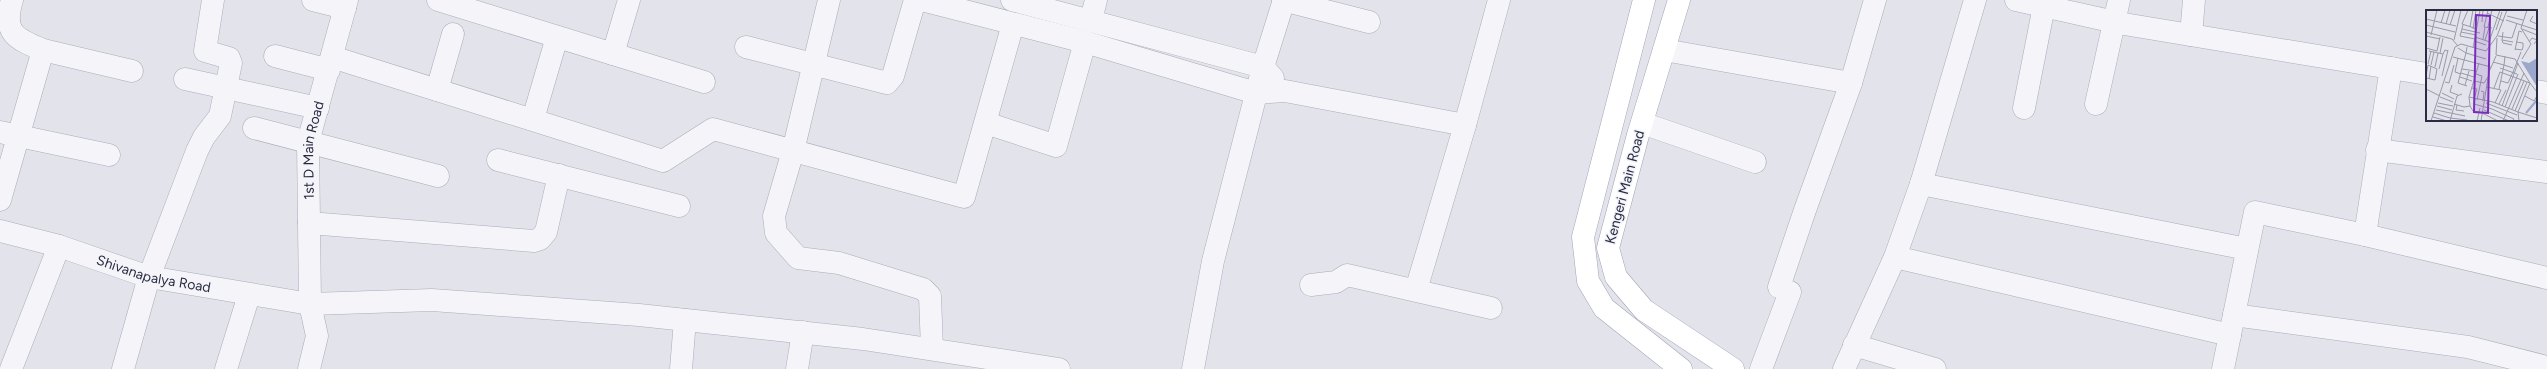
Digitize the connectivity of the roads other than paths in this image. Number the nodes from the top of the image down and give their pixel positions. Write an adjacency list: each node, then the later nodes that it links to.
1 (12, 0): 25 (street)
2 (213, 0): 44 (street)
3 (313, 0): 19 (street)
4 (438, 0): 28 (street)
5 (629, 0): 33 (street)
6 (830, 0): 36 (street)
7 (915, 0): 36 (street)
8 (922, 0): 24 (street)
9 (1012, 0): 21 (street)
10 (1284, 0): 22 (street); 37 (street)
11 (1499, 0): 56 (street)
12 (1644, 0): 98 (main road, Kengeri Main Road)
13 (1679, 0): 32 (main road, Kengeri Main Road)
14 (1875, 0): 43 (street)
15 (1975, 0): 68 (street)
16 (2020, 0): 20 (street)
17 (2119, 0): 23 (street)
18 (2194, 0): 27 (street)
19 (346, 4): 35 (street, 1st D Main Road)
20 (2044, 6): 23 (street); 52 (street)
21 (1094, 10): 37 (street)
22 (1369, 22)
23 (2115, 22): 27 (street); 50 (street)
24 (1013, 24): 29 (street); 54 (street)
25 (6, 31): 31 (street)
26 (453, 34): 45 (street)
27 (2191, 35): 38 (street)
28 (557, 37): 33 (street); 53 (street)
29 (1085, 42): 49 (street); 54 (street)
30 (746, 47): 36 (street)
31 (43, 50): 39 (street); 58 (street)
32 (1664, 50): 43 (street); 55 (main road, Kengeri Main Road)
33 (613, 54): 42 (street)
34 (276, 56): 35 (street)
35 (331, 63): 45 (street); 51 (street, 1st D Main Road)
36 (813, 65): 61 (street)
37 (1263, 67): 46 (street); 49 (street)
38 (2391, 68): 40 (street); 60 (street)
39 (132, 71)
40 (2426, 74)
41 (185, 79): 44 (street)
42 (704, 82)
43 (1851, 83): 100 (street)
44 (227, 87): 51 (street); 77 (street)
45 (437, 90): 53 (street)
46 (1285, 91): 49 (street); 56 (street)
47 (2537, 91): 48 (street)
48 (2547, 92)
49 (1256, 93): 97 (street)
50 (2096, 104)
51 (318, 108): 59 (street, 1st D Main Road)
52 (2024, 108)
53 (533, 119): 61 (street)
54 (986, 123): 61 (street)
55 (1642, 123): 64 (street); 99 (main road, Kengeri Main Road)
56 (1465, 125): 80 (street)
57 (254, 128): 59 (street)
58 (9, 135): 62 (street); 69 (street)
59 (308, 142): 67 (street); 71 (street, 1st D Main Road)
60 (2377, 150): 65 (street); 73 (street)
61 (793, 151): 88 (street)
62 (109, 155)
63 (498, 160): 66 (street)
64 (1755, 162)
65 (2547, 172)
66 (559, 175): 70 (street); 71 (street)
67 (438, 176)
68 (1921, 184): 75 (street); 76 (street)
69 (0, 200)
70 (679, 206)
71 (309, 223): 82 (street, 1st D Main Road)
72 (0, 231): 74 (street, Shivanapalya Road)
73 (2366, 235): 75 (street); 78 (street)
74 (59, 246): 77 (street, Shivanapalya Road); 90 (street)
75 (2247, 249): 85 (street)
76 (1895, 256): 85 (street); 87 (street)
77 (150, 277): 81 (street, Shivanapalya Road); 91 (street)
78 (2547, 278)
79 (1311, 285): 80 (street)
80 (1416, 290): 83 (street)
81 (249, 295): 82 (street, Shivanapalya Road); 92 (street)
82 (310, 304): 84 (street, Shivanapalya Road); 93 (street, 1st D Main Road)
83 (1491, 308)
84 (685, 320): 86 (street, Shivanapalya Road); 94 (street)
85 (2232, 325): 89 (street); 103 (street)
86 (804, 332): 88 (street, Shivanapalya Road); 95 (street)
87 (1854, 345): 101 (street); 102 (street)
88 (943, 357): 96 (street, Shivanapalya Road)
89 (2547, 367)
90 (11, 369)
91 (123, 369)
92 (226, 369)
93 (309, 369)
94 (682, 369)
95 (797, 369)
96 (1059, 369)
97 (1193, 369)
98 (1681, 369)
99 (1733, 369)
100 (1761, 369)
101 (1844, 369)
102 (1935, 369)
103 (2223, 369)

